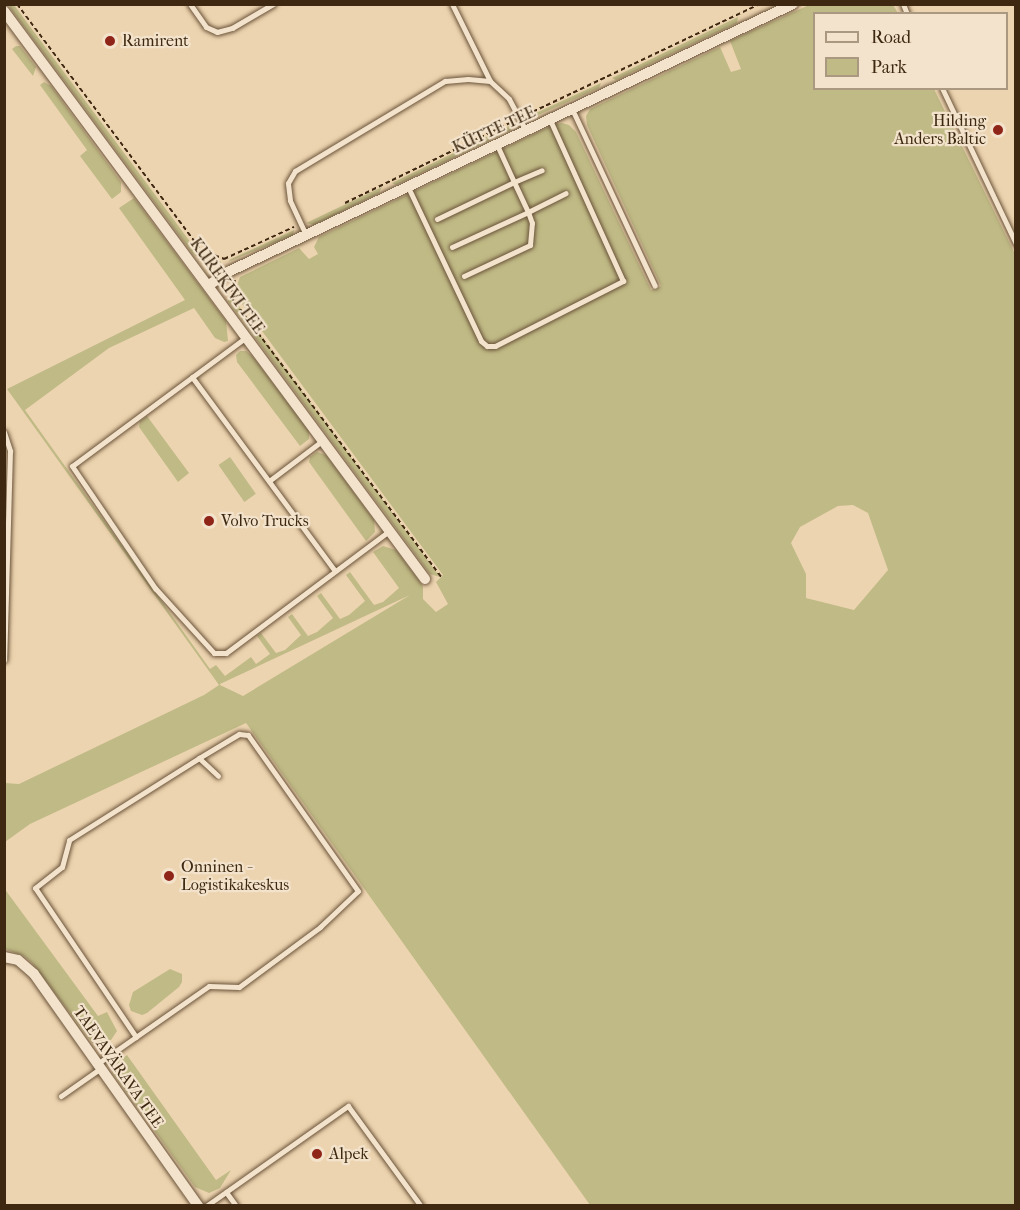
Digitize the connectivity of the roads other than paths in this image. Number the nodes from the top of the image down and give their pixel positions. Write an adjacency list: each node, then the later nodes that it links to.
1 (190, 4): 2 (lane)
2 (273, 4)
3 (452, 4): 6 (lane)
4 (793, 4): 8 (street, KÜTTE TEE)
5 (4, 11): 22 (street, KUREKIVI TEE)
6 (490, 81): 10 (lane); 18 (lane)
7 (943, 90): 19 (lane)
8 (572, 109): 9 (street, KÜTTE TEE); 23 (lane)
9 (550, 120): 10 (street, KÜTTE TEE); 14 (lane)
10 (526, 131): 11 (street, KÜTTE TEE)
11 (497, 145): 13 (lane); 14 (street, KÜTTE TEE)
12 (542, 170): 13 (lane)
13 (514, 182): 16 (lane); 17 (lane)
14 (408, 187): 18 (street, KÜTTE TEE)
15 (566, 193): 16 (lane)
16 (528, 212): 20 (lane); 21 (lane)
17 (437, 219)
18 (306, 235): 22 (street, KÜTTE TEE)
19 (1016, 244)
20 (452, 247)
21 (464, 276)
22 (208, 285): 24 (street, KUREKIVI TEE)
23 (656, 286)
24 (247, 337): 25 (lane); 27 (street, KUREKIVI TEE)
25 (192, 377): 28 (lane); 30 (lane)
26 (4, 432): 32 (lane)
27 (323, 440): 28 (lane); 29 (street, KUREKIVI TEE)
28 (269, 481): 30 (lane)
29 (389, 531): 30 (lane); 31 (street, KUREKIVI TEE)
30 (335, 571)
31 (425, 579)
32 (4, 660)
33 (199, 758): 34 (lane); 36 (lane); 36 (lane)
34 (218, 776)
35 (4, 957): 37 (street, TAEVAVÄRAVA TEE)
36 (136, 1036): 37 (lane)
37 (99, 1066): 38 (lane); 40 (street, TAEVAVÄRAVA TEE)
38 (61, 1095)
39 (226, 1192): 41 (lane); 42 (lane); 43 (lane)
40 (198, 1206)
41 (206, 1206)
42 (236, 1206)
43 (421, 1206)

